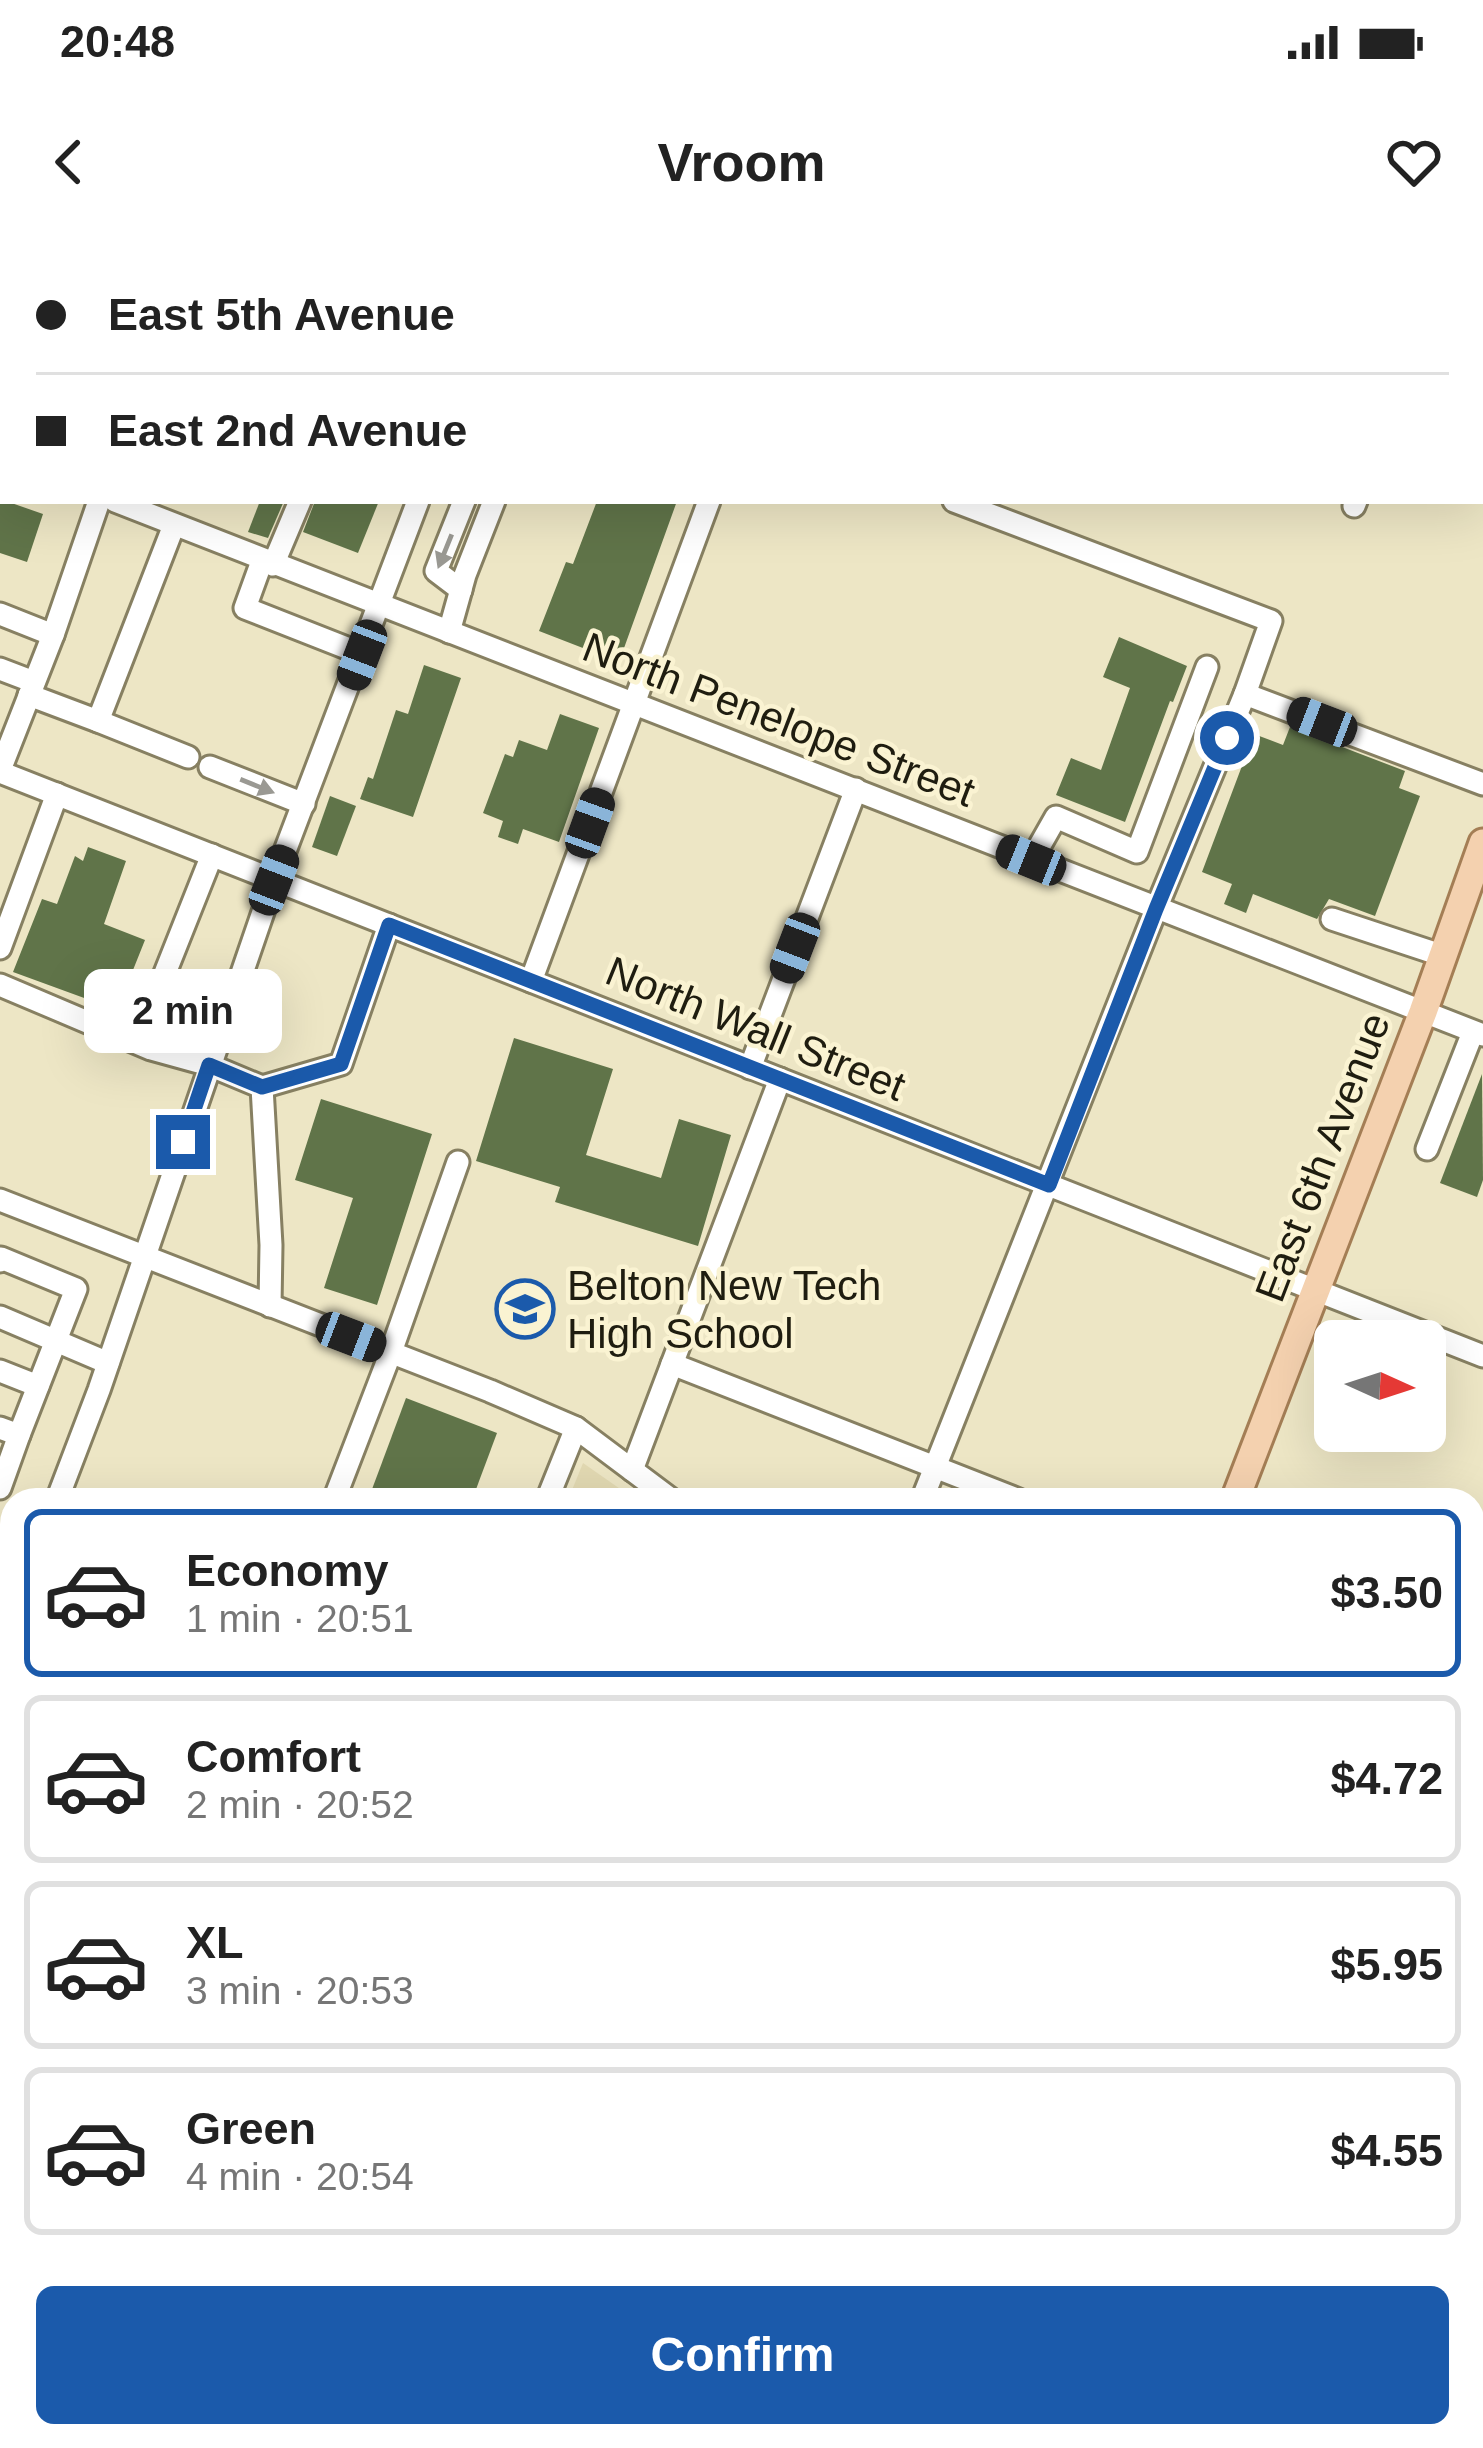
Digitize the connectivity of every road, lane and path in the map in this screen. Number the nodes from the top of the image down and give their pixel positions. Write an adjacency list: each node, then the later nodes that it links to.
1 (99, 504): 15 (street)
2 (122, 504): 9 (street, North Penelope Street)
3 (298, 504): 10 (street)
4 (417, 504): 12 (street)
5 (463, 504): 11 (street, one-way to 11)
6 (493, 504): 11 (street)
7 (708, 504): 21 (street)
8 (968, 504): 20 (street)
9 (174, 525): 10 (street, North Penelope Street); 23 (street)
10 (268, 563): 12 (street, North Penelope Street); 16 (street)
11 (461, 590): 14 (street)
12 (380, 605): 14 (street, North Penelope Street); 16 (street)
13 (0, 614): 15 (street)
14 (448, 632): 21 (street, North Penelope Street)
15 (53, 635): 19 (street)
16 (362, 655): 32 (street)
17 (1207, 667): 26 (street)
18 (0, 669): 19 (street)
19 (32, 689): 22 (street); 23 (street)
20 (1245, 694): 28 (street); 29 (street)
21 (634, 704): 30 (street, North Penelope Street); 42 (street)
22 (9, 720): 27 (street)
23 (98, 721): 24 (street)
24 (188, 758)
25 (210, 767): 32 (street, one-way to 32)
26 (1169, 767): 28 (street); 35 (street)
27 (0, 771): 31 (street, North Wall Street)
28 (1209, 783): 37 (street)
29 (1483, 784)
30 (856, 789): 35 (street, North Penelope Street); 48 (street)
31 (56, 794): 34 (street, North Wall Street); 40 (street)
32 (304, 804): 36 (street)
33 (1483, 842): 41 (main road, East 6th Avenue)
34 (212, 855): 36 (street, North Wall Street); 46 (street)
35 (1031, 860): 37 (street, North Penelope Street)
36 (274, 880): 39 (street, North Wall Street); 47 (street)
37 (1156, 909): 44 (street, North Penelope Street); 53 (street)
38 (1332, 919): 41 (street)
39 (389, 925): 42 (street, North Wall Street); 50 (street)
40 (0, 948)
41 (1444, 956): 44 (main road, East 6th Avenue)
42 (531, 981): 48 (street, North Wall Street)
43 (0, 985): 46 (street)
44 (1424, 1012): 45 (street, North Penelope Street); 57 (main road, East 6th Avenue)
45 (1478, 1033): 51 (street)
46 (138, 1041): 47 (street)
47 (209, 1065): 50 (street); 55 (street)
48 (750, 1068): 49 (street, North Wall Street)
49 (780, 1079): 53 (street, North Wall Street); 64 (street)
50 (262, 1087): 58 (street)
51 (1427, 1149)
52 (458, 1162): 61 (street)
53 (1049, 1185): 57 (street, North Wall Street); 69 (street)
54 (0, 1199): 55 (street)
55 (143, 1256): 58 (street); 63 (street)
56 (0, 1262): 60 (street)
57 (1316, 1291): 62 (street, North Wall Street); 78 (main road, East 6th Avenue)
58 (271, 1306): 61 (street)
59 (0, 1317): 60 (street)
60 (56, 1340): 63 (street); 66 (street)
61 (391, 1352): 67 (street); 73 (street)
62 (1483, 1356)
63 (108, 1363): 72 (street)
64 (672, 1364): 69 (street); 70 (street)
65 (0, 1370): 66 (street)
66 (38, 1386): 68 (street)
67 (576, 1428): 70 (street); 74 (street)
68 (10, 1431): 71 (street)
69 (935, 1467): 76 (street); 77 (street)
70 (632, 1470): 75 (street)
71 (0, 1488)
72 (62, 1488)
73 (339, 1488)
74 (553, 1488)
75 (656, 1488)
76 (927, 1488)
77 (988, 1488)
78 (1240, 1488)

